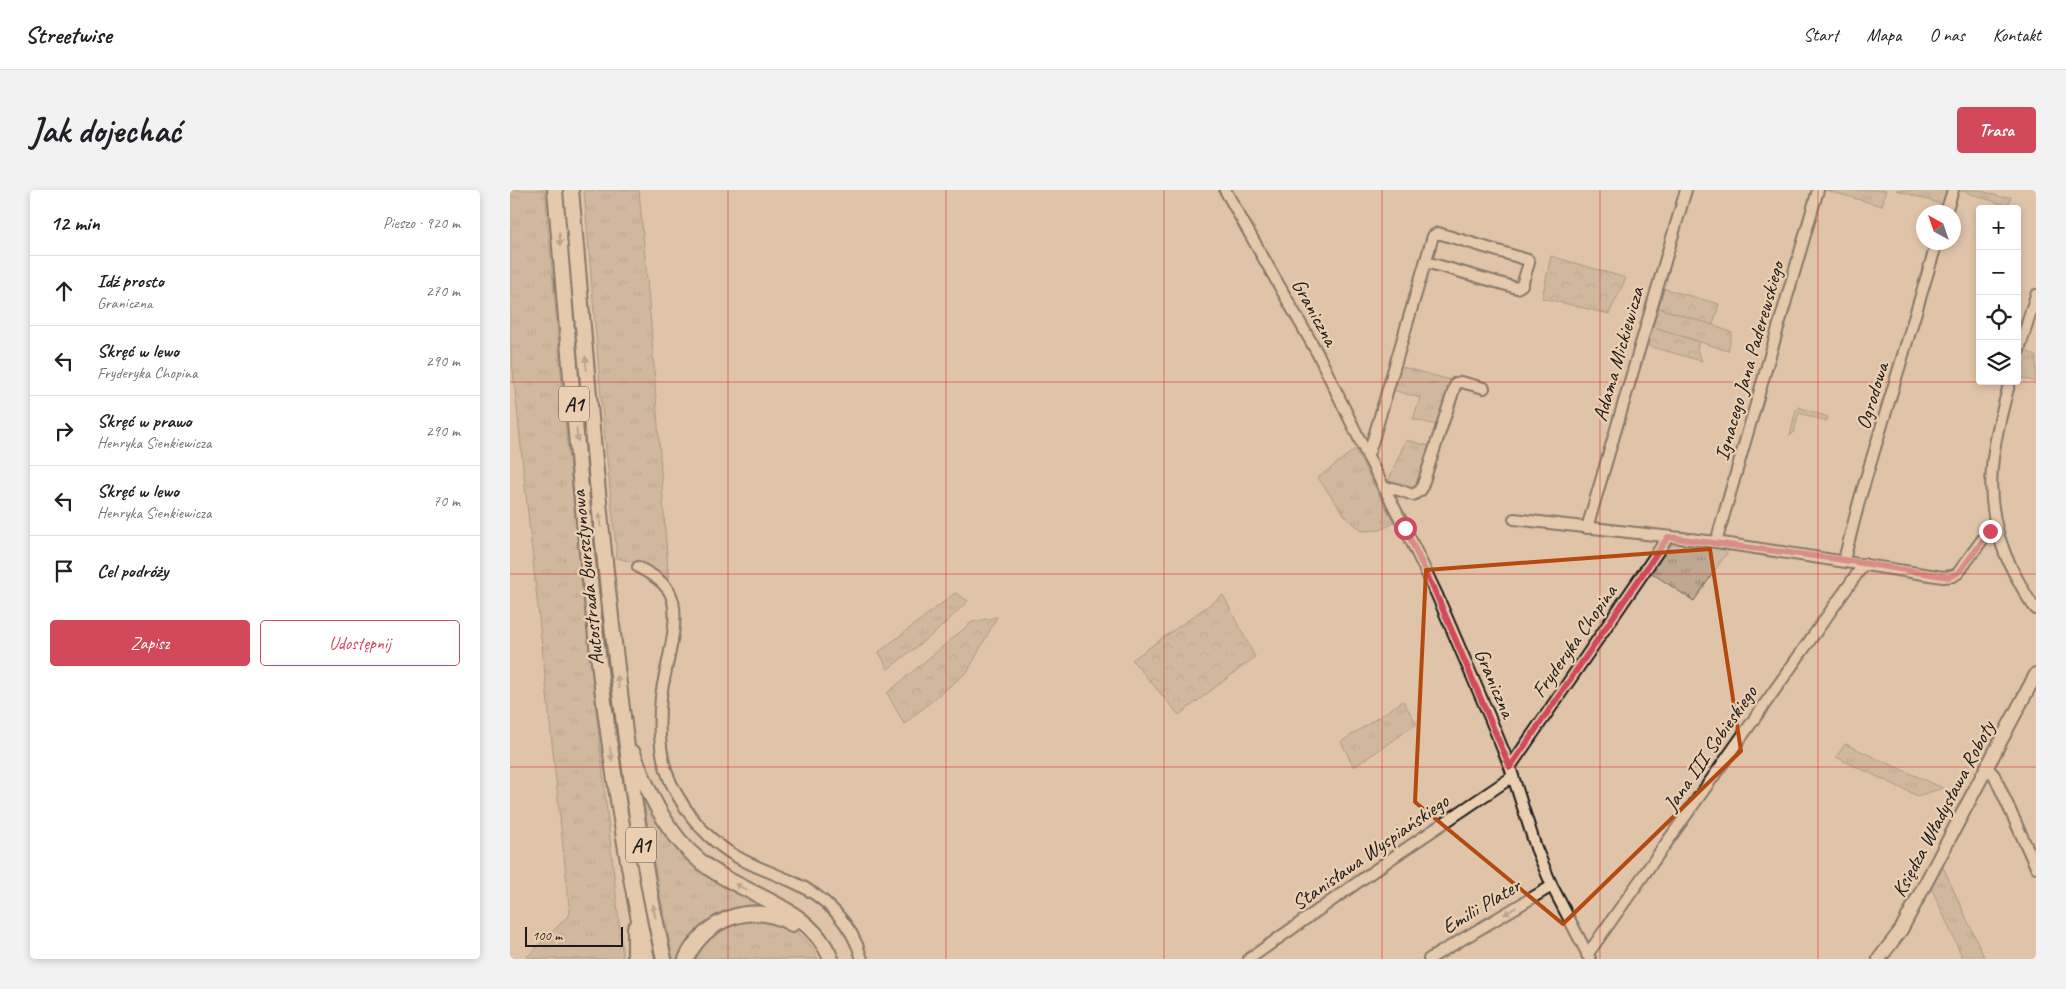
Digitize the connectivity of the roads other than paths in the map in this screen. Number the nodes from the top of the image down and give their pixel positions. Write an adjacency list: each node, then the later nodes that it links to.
1 (555, 190): 31 (highway, Autostrada Bursztynowa / A1, one-way to 31)
2 (571, 190): 26 (highway, Autostrada Bursztynowa / A1, one-way to 2)
3 (1225, 190): 14 (street, Graniczna)
4 (1686, 190): 18 (street, Adama Mickiewicza)
5 (1818, 190): 20 (street, Ignacego Jana Paderewskiego)
6 (1953, 190): 7 (street)
7 (1948, 205)
8 (1935, 250): 21 (street, Ogrodowa)
9 (1426, 262): 9 (street); 14 (street)
10 (2036, 295): 11 (street)
11 (2021, 343)
12 (2009, 385): 17 (street)
13 (1484, 388): 15 (street)
14 (1367, 455): 15 (street, Graniczna)
15 (1386, 489): 28 (street, Graniczna)
16 (1514, 519): 18 (street)
17 (1996, 527): 22 (street); 24 (street)
18 (1587, 528): 19 (street)
19 (1668, 537): 20 (street); 28 (street, Fryderyka Chopina)
20 (1716, 542): 21 (street)
21 (1844, 560): 22 (street)
22 (1864, 564): 32 (street, Jana III Sobieskiego)
23 (638, 567): 39 (street)
24 (2036, 608)
25 (2036, 674): 27 (main road, Księdza Władysława Roboty)
26 (624, 730): 35 (highway, Autostrada Bursztynowa / A1, one-way to 26); 38 (highway, one-way to 26)
27 (1987, 768): 29 (street); 42 (main road, Księdza Władysława Roboty)
28 (1511, 772): 30 (street, Graniczna); 40 (street, Stanisława Wyspiańskiego)
29 (2036, 867)
30 (1552, 886): 32 (street, Graniczna); 41 (street, Emilii Plater, one-way to 41)
31 (637, 910): 33 (highway); 34 (highway, Autostrada Bursztynowa / A1)
32 (1589, 957)
33 (635, 959)
34 (647, 959)
35 (664, 959)
36 (686, 959): 37 (highway)
37 (822, 959)
38 (831, 959)
39 (862, 959)
40 (1249, 959)
41 (1429, 959)
42 (1880, 959)

